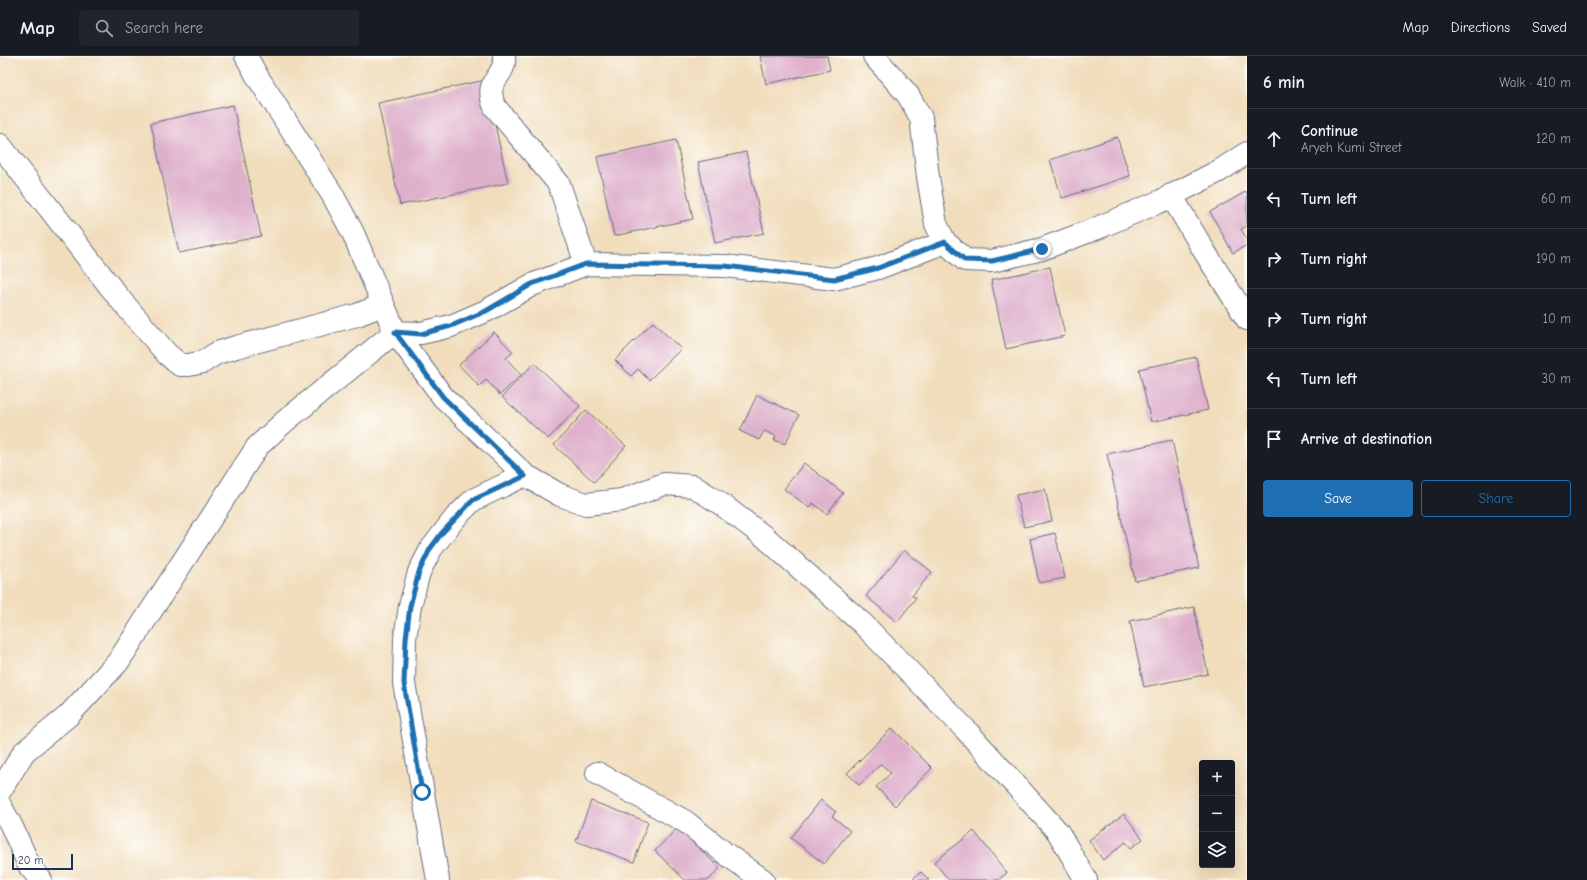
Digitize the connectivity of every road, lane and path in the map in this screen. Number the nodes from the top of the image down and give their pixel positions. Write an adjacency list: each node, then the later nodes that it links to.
1 (246, 56): 9 (street)
2 (504, 56): 8 (street)
3 (874, 56): 7 (street)
4 (0, 144): 9 (street)
5 (1247, 154): 6 (street)
6 (1171, 196): 7 (street); 10 (street)
7 (945, 242): 8 (street)
8 (586, 264): 11 (street)
9 (382, 305): 11 (street)
10 (1247, 319)
11 (395, 332): 12 (street); 14 (street)
12 (525, 476): 17 (street); 19 (street)
13 (597, 773): 18 (street)
14 (0, 791)
15 (0, 806): 16 (street)
16 (41, 880)
17 (438, 880)
18 (763, 880)
19 (1086, 880)

